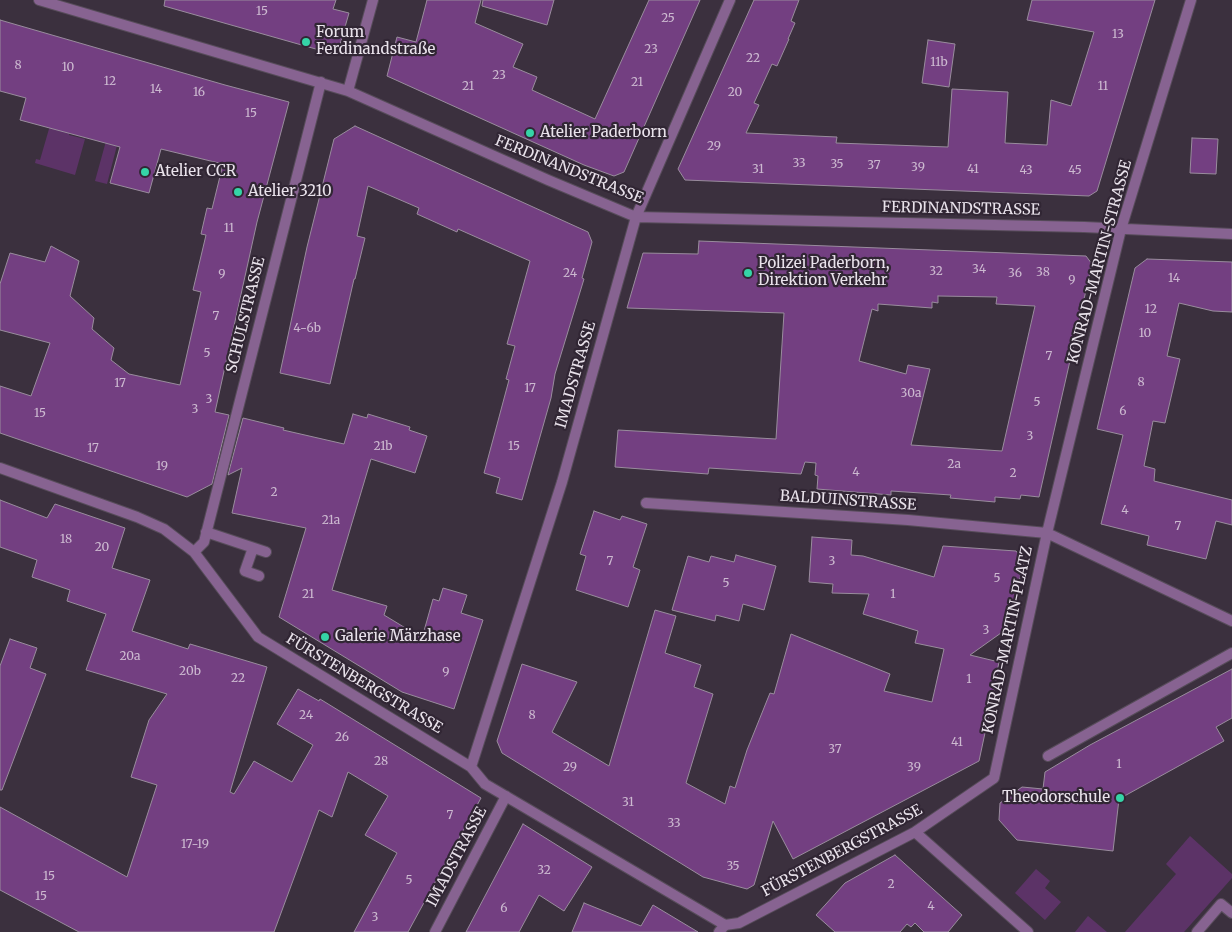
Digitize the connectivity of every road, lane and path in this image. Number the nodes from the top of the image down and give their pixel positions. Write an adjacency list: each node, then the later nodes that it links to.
1 (373, 0): 6 (street)
2 (730, 0): 7 (street, IMADSTRASSE)
3 (1191, 0): 8 (street, KONRAD-MARTIN-STRASSE)
4 (44, 1): 5 (street, FERDINANDSTRASSE)
5 (321, 82): 6 (street, FERDINANDSTRASSE); 12 (street, SCHULSTRASSE)
6 (348, 91): 7 (street, FERDINANDSTRASSE)
7 (636, 217): 8 (street, FERDINANDSTRASSE); 21 (street, IMADSTRASSE)
8 (1120, 229): 9 (street, FERDINANDSTRASSE); 13 (street, KONRAD-MARTIN-STRASSE)
9 (1232, 234)
10 (0, 468): 15 (street, FÜRSTENBERGSTRASSE)
11 (646, 503): 13 (street, BALDUINSTRASSE)
12 (206, 532): 14 (street); 15 (street, SCHULSTRASSE)
13 (1047, 534): 18 (street, KONRAD-MARTIN-PLATZ); 22 (street, KONRAD-MARTIN-PLATZ)
14 (253, 548): 16 (street); 17 (street)
15 (194, 552): 21 (street, FÜRSTENBERGSTRASSE)
16 (266, 552)
17 (259, 576)
18 (1232, 621)
19 (1232, 653): 20 (street)
20 (1048, 756)
21 (471, 767): 23 (street, FÜRSTENBERGSTRASSE)
22 (994, 778): 24 (street, FÜRSTENBERGSTRASSE)
23 (506, 796): 26 (street, FÜRSTENBERGSTRASSE); 27 (street, IMADSTRASSE)
24 (915, 832): 26 (street, FÜRSTENBERGSTRASSE); 28 (street)
25 (1232, 913): 29 (street)
26 (722, 928)
27 (435, 932)
28 (1028, 932)
29 (1197, 932)

